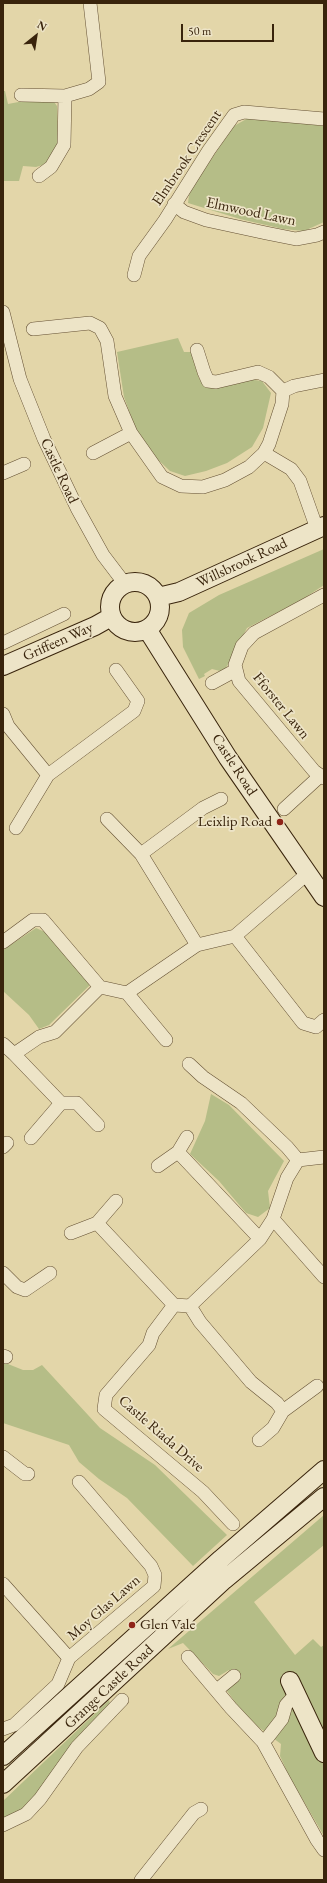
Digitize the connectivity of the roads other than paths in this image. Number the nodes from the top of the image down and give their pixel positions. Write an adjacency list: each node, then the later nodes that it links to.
1 (90, 3): 3 (street)
2 (21, 95): 3 (street)
3 (65, 96): 5 (street)
4 (324, 119): 6 (street, Elmbrook Crescent)
5 (39, 176)
6 (174, 204): 7 (street, Elmwood Lawn); 8 (street, Elmbrook Crescent)
7 (324, 232)
8 (134, 275)
9 (3, 312): 11 (street, Castle Road)
10 (33, 329): 15 (street)
11 (8, 349): 21 (street, Castle Road)
12 (197, 350): 14 (street)
13 (324, 380): 14 (street)
14 (283, 391): 17 (street)
15 (131, 433): 16 (street); 17 (street)
16 (93, 453)
17 (264, 453): 20 (street)
18 (24, 464): 19 (street)
19 (3, 473)
20 (321, 527): 23 (main road, Willsbrook Road)
21 (125, 584): 23 (main road); 25 (main road)
22 (324, 595): 30 (street, Fforster Lawn)
23 (158, 597): 26 (main road)
24 (64, 614): 27 (street)
25 (112, 617): 26 (main road); 28 (main road, Griffeen Way)
26 (147, 630): 40 (main road, Castle Road)
27 (3, 643)
28 (3, 666)
29 (116, 670): 33 (street)
30 (236, 670): 31 (street); 34 (street, Fforster Lawn)
31 (212, 683)
32 (3, 714): 33 (street)
33 (48, 775): 38 (street)
34 (322, 777): 36 (street)
35 (221, 798): 39 (street)
36 (284, 808)
37 (107, 819): 39 (street)
38 (16, 828)
39 (141, 854): 44 (street)
40 (307, 874): 41 (main road, Castle Road); 42 (street)
41 (324, 897)
42 (235, 936): 44 (street); 47 (street)
43 (3, 942): 45 (street)
44 (197, 945): 46 (street)
45 (100, 988): 46 (street); 50 (street)
46 (127, 993): 48 (street)
47 (324, 1020)
48 (166, 1040)
49 (3, 1044): 50 (street)
50 (14, 1054): 52 (street)
51 (189, 1064): 58 (street)
52 (61, 1103): 53 (street); 55 (street)
53 (98, 1125)
54 (187, 1137): 56 (street)
55 (31, 1138)
56 (178, 1152): 59 (street); 64 (street)
57 (324, 1157): 58 (street)
58 (298, 1160): 61 (street)
59 (158, 1166)
60 (116, 1201): 62 (street)
61 (273, 1219): 64 (street); 67 (street)
62 (97, 1223): 63 (street); 68 (street)
63 (71, 1232)
64 (260, 1239): 69 (street)
65 (3, 1273): 66 (street)
66 (50, 1273)
67 (324, 1277)
68 (174, 1305): 69 (street); 78 (street, Castle Riada Drive)
69 (190, 1306): 71 (street)
70 (318, 1386): 71 (street)
71 (283, 1411): 72 (street)
72 (259, 1440)
73 (3, 1457): 75 (street)
74 (324, 1470): 89 (main road, Grange Castle Road)
75 (28, 1474)
76 (79, 1482): 81 (street, Moy Glas Lawn)
77 (324, 1497): 90 (main road, Grange Castle Road)
78 (233, 1524)
79 (3, 1584): 81 (street)
80 (188, 1657): 84 (street)
81 (69, 1658): 86 (street, Moy Glas Lawn)
82 (234, 1676): 84 (street)
83 (292, 1688): 87 (street); 88 (main road)
84 (217, 1690): 87 (street)
85 (122, 1700): 92 (street)
86 (3, 1729)
87 (263, 1742): 93 (street)
88 (324, 1753)
89 (3, 1756)
90 (3, 1784)
91 (201, 1809): 94 (street)
92 (3, 1825)
93 (324, 1850)
94 (141, 1880)

